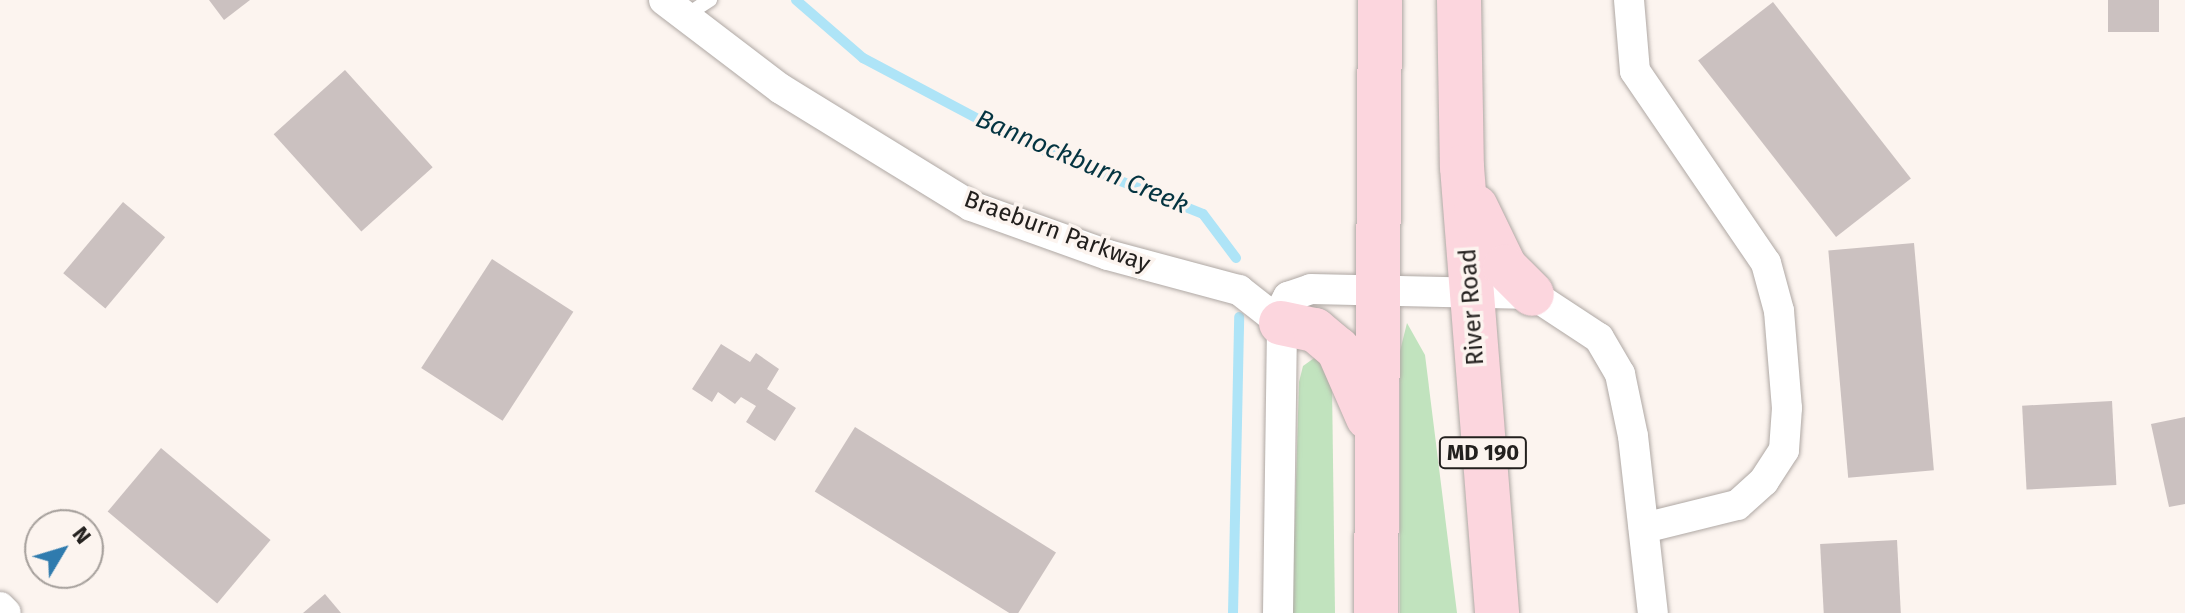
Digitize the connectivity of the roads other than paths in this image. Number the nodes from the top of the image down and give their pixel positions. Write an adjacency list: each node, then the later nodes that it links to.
1 (1380, 0): 6 (main road)
2 (1459, 0): 5 (main road, River Road / MD 190)
3 (1629, 0): 11 (street)
4 (686, 5): 9 (street, Braeburn Parkway)
5 (1462, 167): 7 (main road, River Road / MD 190); 8 (main road)
6 (1378, 291): 7 (street); 9 (street); 10 (main road)
7 (1473, 293): 8 (street); 16 (main road, River Road / MD 190)
8 (1532, 294): 11 (street)
9 (1281, 323): 10 (main road); 14 (street)
10 (1375, 443): 15 (main road)
11 (1644, 528): 17 (street)
12 (0, 607): 13 (street)
13 (6, 613)
14 (1278, 613)
15 (1376, 613)
16 (1497, 613)
17 (1653, 613)

